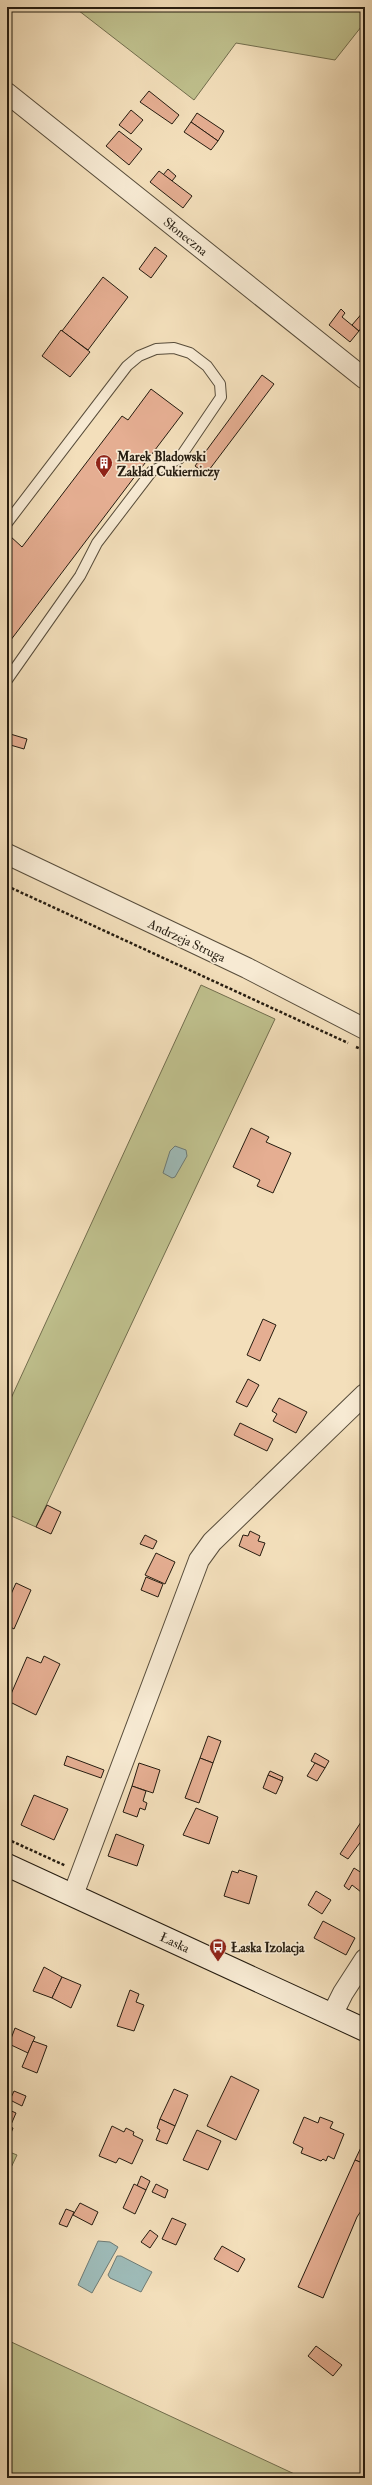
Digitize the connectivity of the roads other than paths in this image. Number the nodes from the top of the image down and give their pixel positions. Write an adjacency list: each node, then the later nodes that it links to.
1 (7, 93): 2 (street, Słoneczna)
2 (365, 379)
3 (7, 522): 4 (lane)
4 (7, 680)
5 (7, 854): 6 (street, Andrzeja Struga)
6 (365, 1029)
7 (365, 1394): 9 (street)
8 (7, 1865): 9 (main road, Łaska)
9 (73, 1895): 11 (main road, Łaska)
10 (365, 1959): 11 (street)
11 (332, 2015): 12 (main road, Łaska)
12 (365, 2030)

